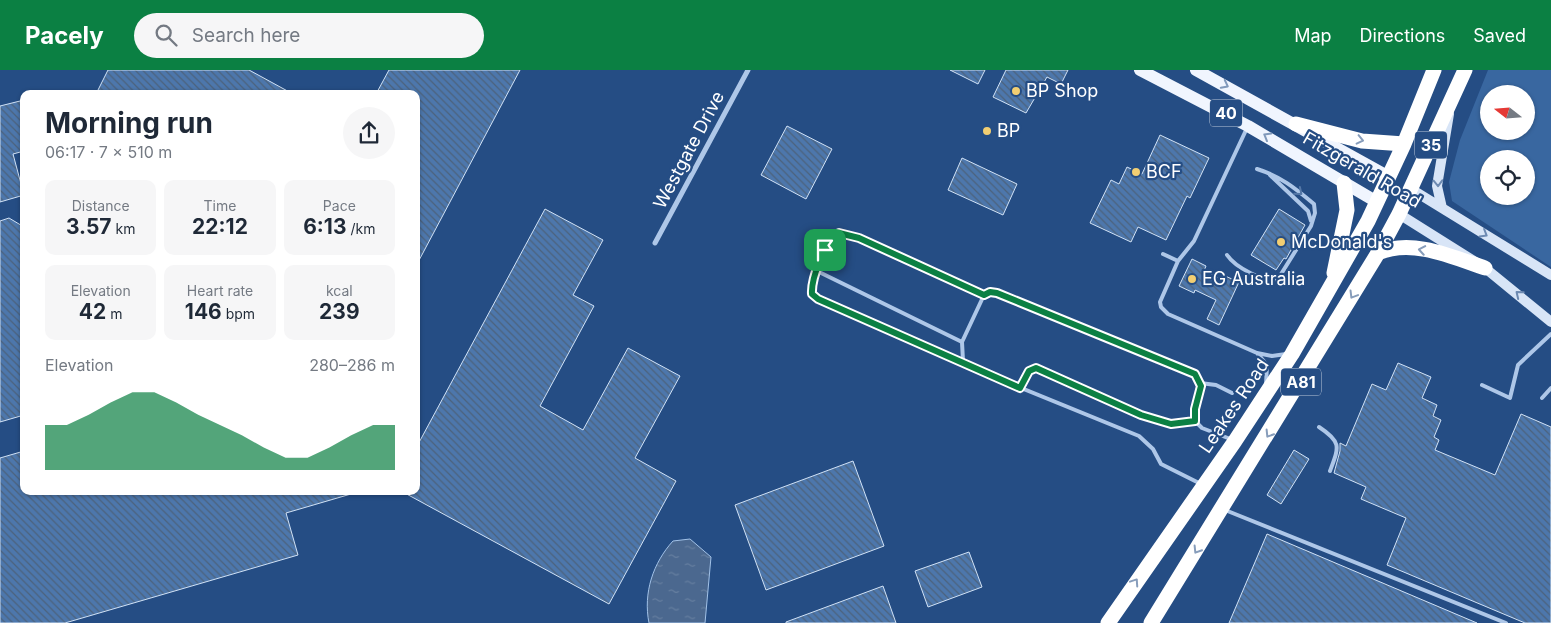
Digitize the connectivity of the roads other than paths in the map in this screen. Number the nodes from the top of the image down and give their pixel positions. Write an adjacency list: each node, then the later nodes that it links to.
1 (748, 70): 21 (street, Westgate Drive)
2 (1140, 70): 10 (main road, Fitzgerald Road / 40)
3 (1196, 70): 9 (main road, Fitzgerald Road / 40, one-way to 9)
4 (1426, 70): 7 (highway)
5 (1434, 70): 7 (highway, 35)
6 (1465, 70): 8 (highway, 35)
7 (1422, 97): 11 (highway, 35)
8 (1450, 101): 16 (highway, 35); 18 (main road, one-way to 18)
9 (1296, 124): 11 (highway, one-way to 11); 14 (main road, Fitzgerald Road / 40)
10 (1248, 126): 15 (main road, Fitzgerald Road / 40, one-way to 10); 25 (lane)
11 (1404, 144): 14 (highway, 35)
12 (1256, 169): 13 (lane)
13 (1267, 172): 20 (lane); 20 (lane, one-way to 20)
14 (1389, 177): 16 (highway, Fitzgerald Road); 17 (highway, Leakes Road)
15 (1344, 183): 17 (main road, Fitzgerald Road / 40); 29 (highway)
16 (1411, 189): 18 (main road, Fitzgerald Road); 19 (highway)
17 (1377, 202): 19 (highway, Fitzgerald Road); 29 (highway, Leakes Road / A81)
18 (1442, 208): 28 (main road, Fitzgerald Road, one-way to 28)
19 (1399, 214): 22 (highway, A81); 26 (main road, Fitzgerald Road)
20 (1311, 226): 24 (lane)
21 (655, 243)
22 (1378, 253): 26 (highway, one-way to 22); 49 (highway, A81, one-way to 49)
23 (1163, 254): 25 (lane)
24 (1227, 255)
25 (1178, 261): 34 (lane)
26 (1486, 268): 31 (main road, Fitzgerald Road, one-way to 26)
27 (817, 271): 30 (lane); 33 (lane); 36 (lane)
28 (1551, 275)
29 (1331, 287): 35 (highway, Leakes Road / A81)
30 (984, 295): 33 (lane); 37 (lane)
31 (1551, 322)
32 (1551, 334): 38 (lane)
33 (962, 342): 36 (lane)
34 (1257, 353): 35 (lane); 41 (lane)
35 (1292, 354): 41 (highway, Leakes Road / A81)
36 (963, 361): 39 (lane)
37 (1200, 383): 42 (lane); 44 (lane)
38 (1482, 385)
39 (1020, 388): 44 (lane); 48 (lane)
40 (1551, 388): 43 (lane)
41 (1266, 392): 46 (highway, Leakes Road / A81)
42 (1232, 393)
43 (1542, 398)
44 (1195, 421): 46 (lane)
45 (1319, 427): 47 (lane)
46 (1235, 441): 48 (highway, Leakes Road / A81)
47 (1330, 470)
48 (1203, 485): 50 (highway, Leakes Road / A81, one-way to 48)
49 (1222, 509): 51 (highway, A81, one-way to 51); 52 (lane)
50 (1108, 623)
51 (1151, 623)
52 (1506, 623)

